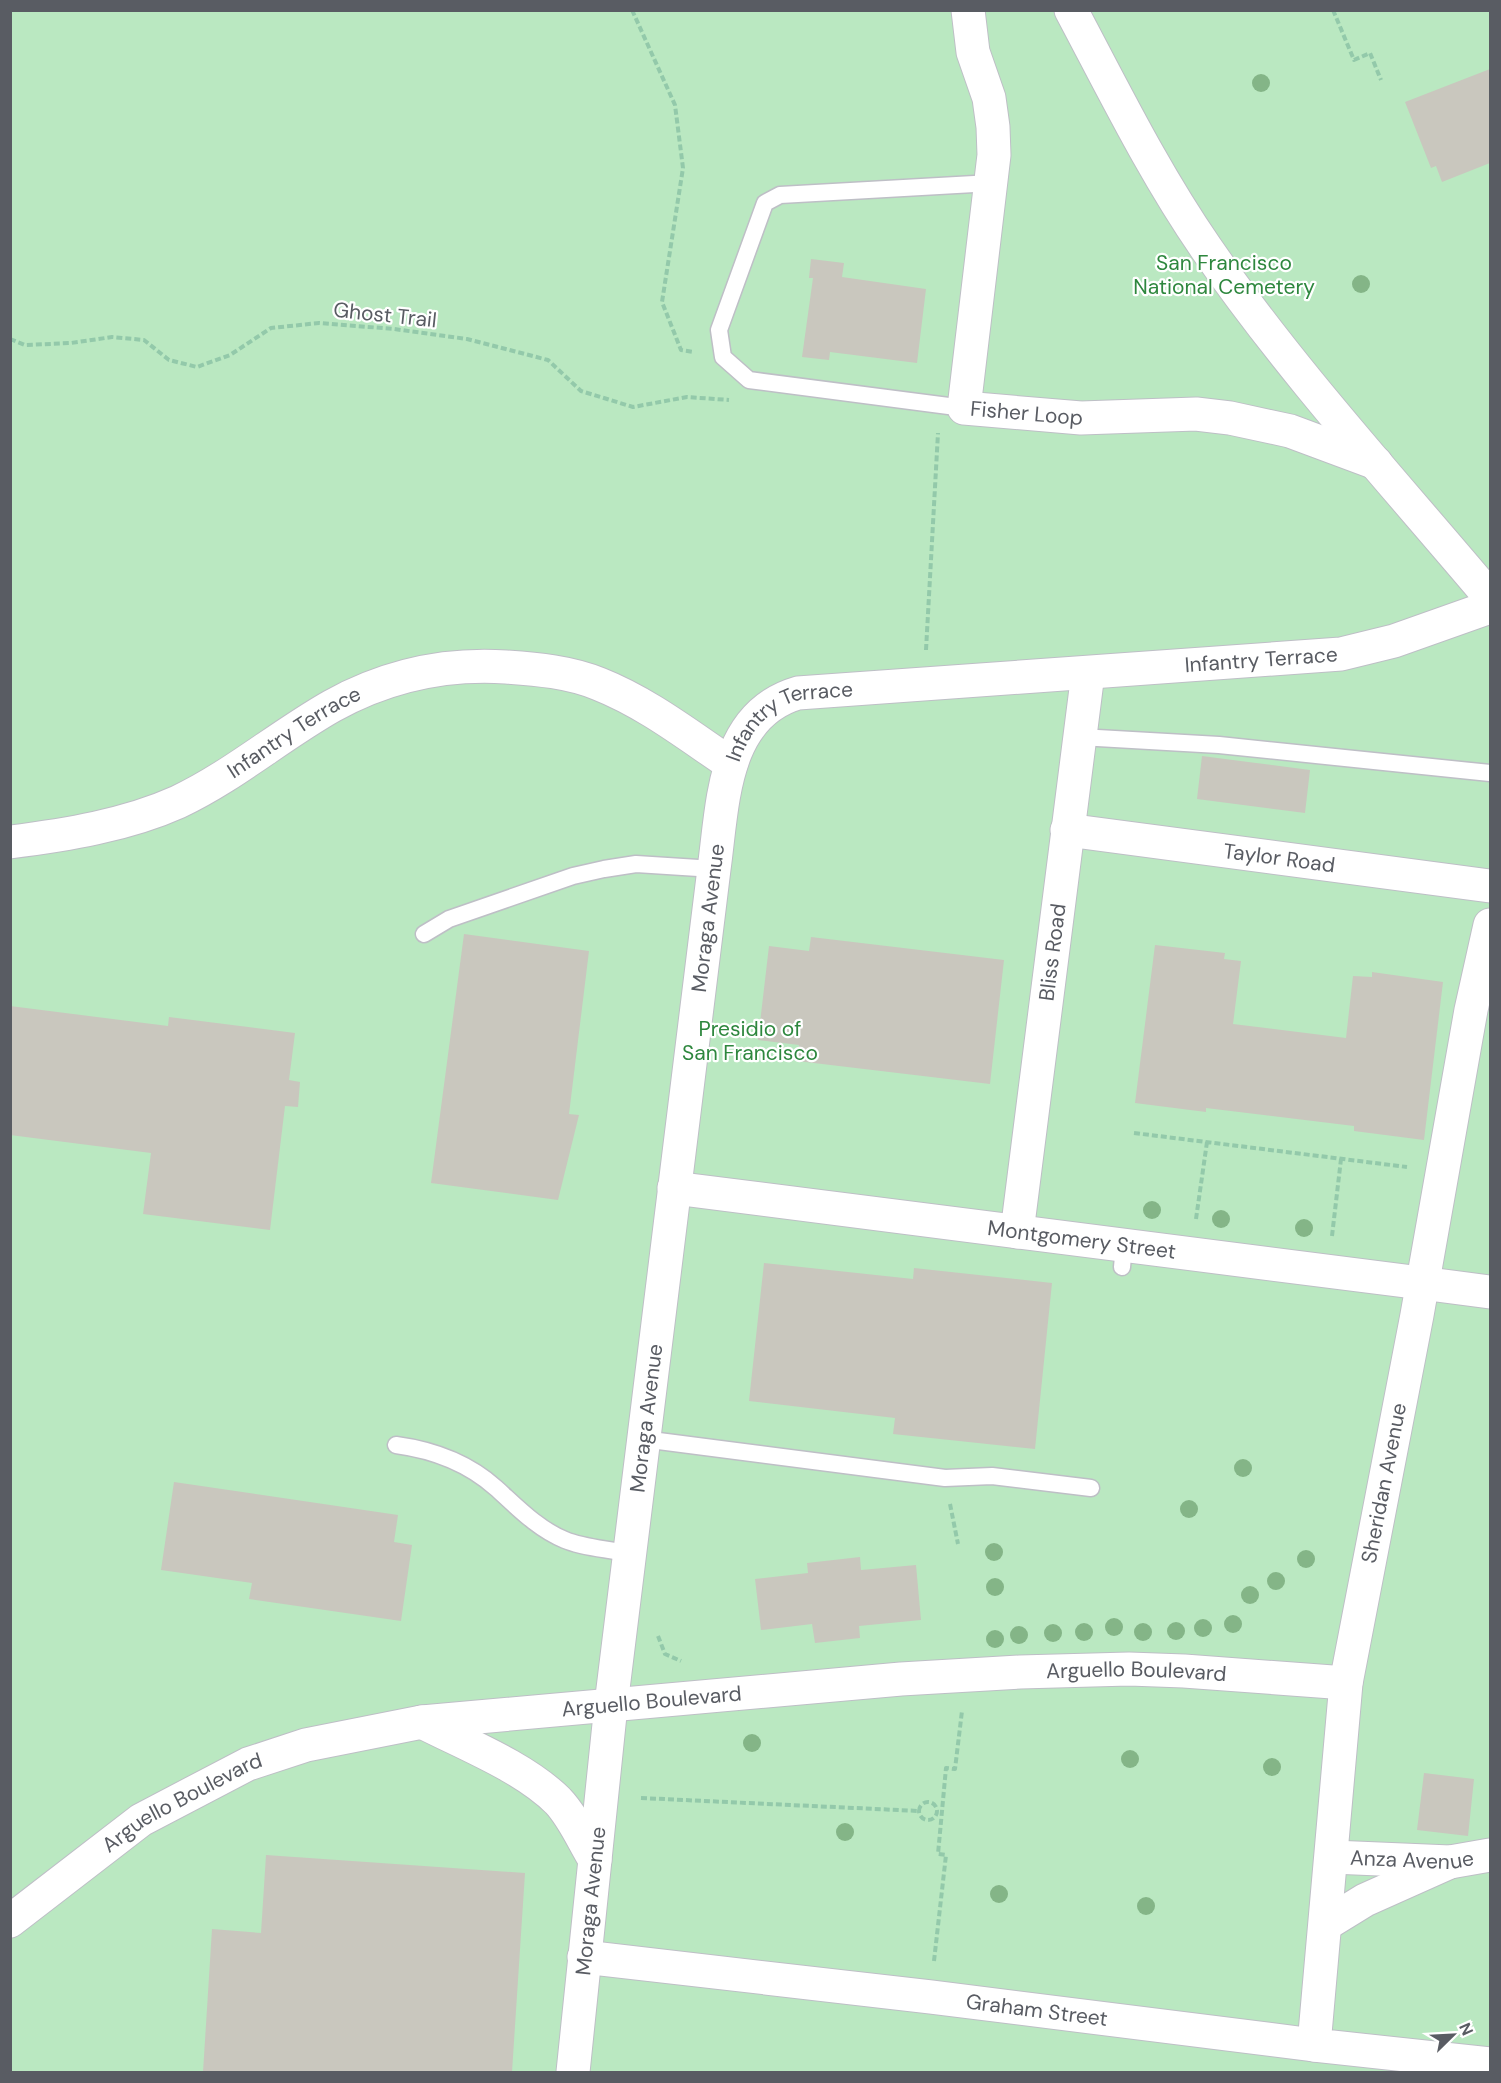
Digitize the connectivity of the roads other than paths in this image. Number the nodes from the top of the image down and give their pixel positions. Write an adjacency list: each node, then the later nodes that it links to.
1 (968, 10): 3 (street, Fisher Loop)
2 (1071, 10): 5 (street, Fisher Loop)
3 (992, 183): 4 (street, Fisher Loop); 4 (lane)
4 (952, 407): 5 (street, Fisher Loop)
5 (1376, 463): 6 (street, Fisher Loop)
6 (1491, 597)
7 (1491, 607): 8 (street, Infantry Terrace)
8 (1088, 673): 9 (street, Bliss Road); 10 (street, Infantry Terrace)
9 (1080, 737): 11 (lane); 12 (street, Bliss Road)
10 (730, 764): 13 (street, Infantry Terrace); 14 (street, Moraga Avenue)
11 (1491, 773)
12 (1067, 830): 15 (street, Taylor Road); 19 (street, Bliss Road)
13 (10, 842)
14 (714, 869): 17 (lane); 18 (street, Moraga Avenue)
15 (1491, 886)
16 (1491, 926): 20 (street, Sheridan Avenue)
17 (424, 934)
18 (674, 1188): 19 (street, Montgomery Street); 22 (street, Moraga Avenue)
19 (1017, 1232): 20 (street, Montgomery Street)
20 (1421, 1283): 21 (street, Montgomery Street); 26 (street, Sheridan Avenue)
21 (1491, 1292)
22 (643, 1439): 24 (lane); 25 (street, Moraga Avenue)
23 (396, 1445): 25 (lane)
24 (1091, 1488)
25 (629, 1554): 27 (street, Moraga Avenue)
26 (1346, 1683): 27 (street, Arguello Boulevard); 30 (street, Sheridan Avenue)
27 (611, 1705): 28 (street, Arguello Boulevard); 31 (street, Moraga Avenue)
28 (422, 1722): 31 (street); 33 (street, Arguello Boulevard)
29 (1491, 1855): 32 (street, Anza Avenue)
30 (1332, 1857): 32 (street, Anza Avenue); 34 (street, Sheridan Avenue)
31 (595, 1860): 35 (street, Moraga Avenue)
32 (1450, 1862): 34 (street)
33 (10, 1921)
34 (1326, 1924): 36 (street, Sheridan Avenue)
35 (584, 1958): 36 (street, Graham Street); 38 (street, Moraga Avenue)
36 (1314, 2045): 37 (street, Graham Street)
37 (1491, 2064)
38 (573, 2073)

